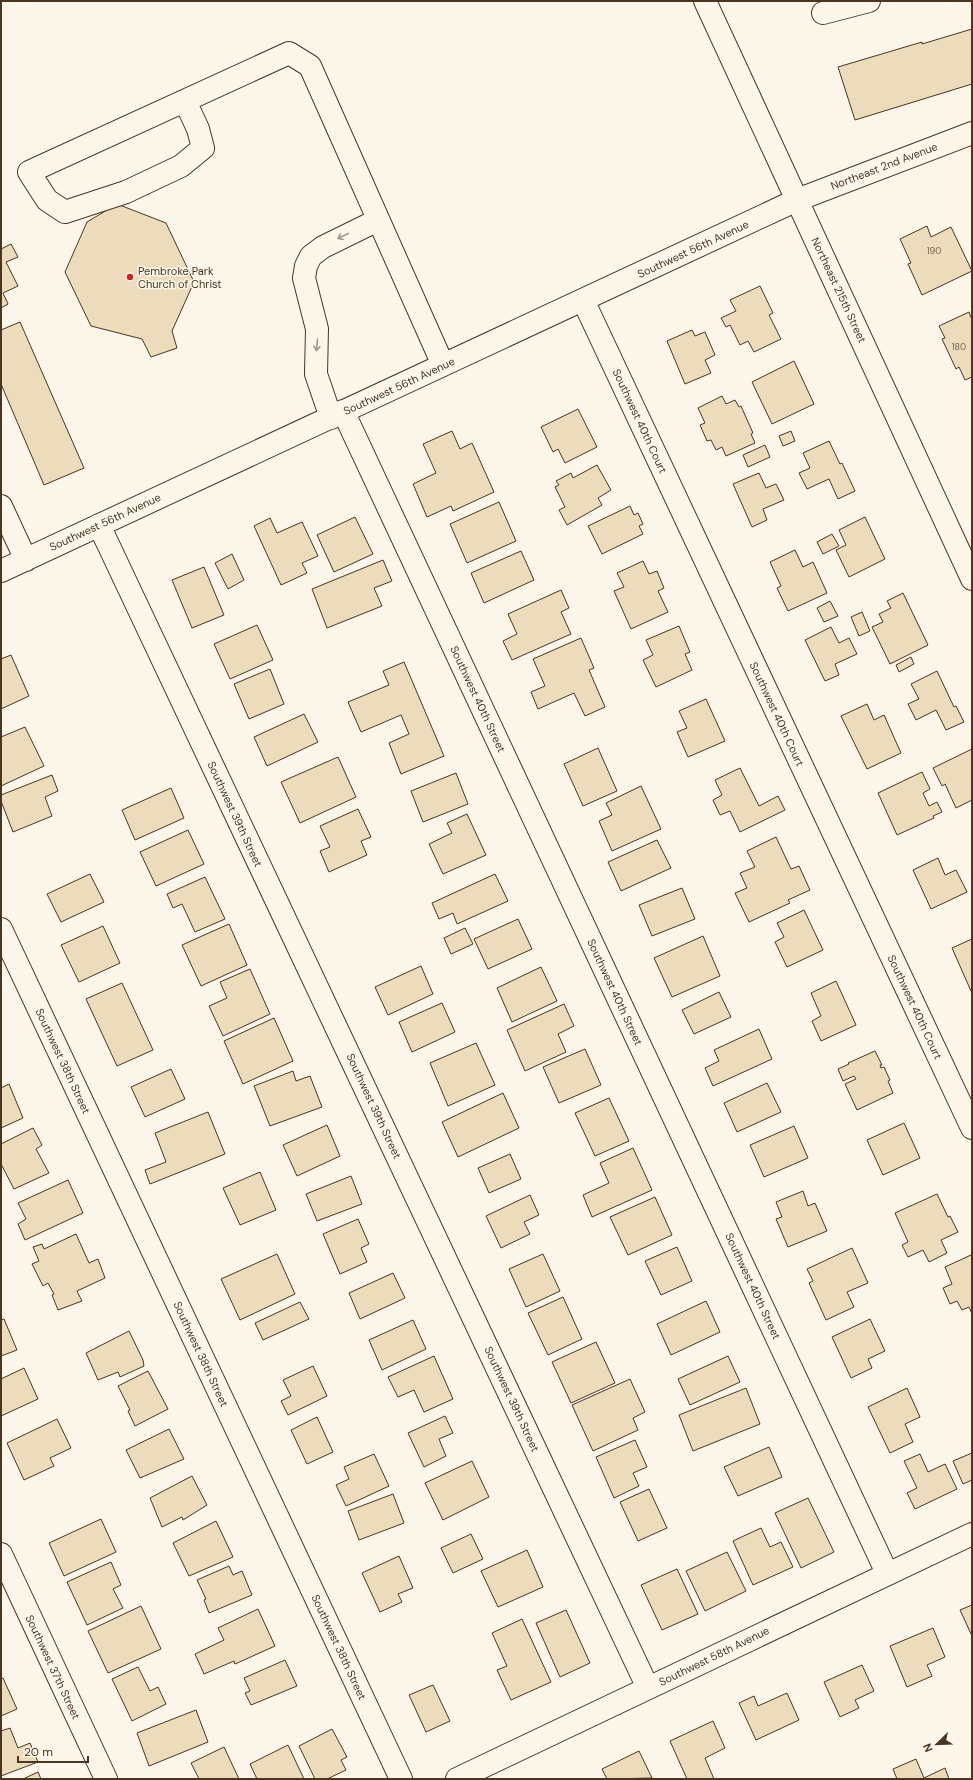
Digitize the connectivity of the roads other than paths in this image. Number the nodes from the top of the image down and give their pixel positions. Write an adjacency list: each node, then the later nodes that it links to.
1 (706, 1): 6 (street, Northeast 215th Street)
2 (868, 1): 3 (street)
3 (823, 13)
4 (185, 101): 4 (street); 7 (street)
5 (972, 133): 6 (street, Northeast 2nd Avenue)
6 (797, 200): 8 (street, Southwest 56th Avenue); 15 (street, Northeast 215th Street)
7 (378, 220): 9 (street); 10 (street, Southwest 40th Street, one-way to 10)
8 (583, 300): 9 (street, Southwest 56th Avenue); 17 (street, Southwest 40th Court)
9 (443, 365): 10 (street, Southwest 56th Avenue)
10 (337, 415): 12 (street, Southwest 56th Avenue); 20 (street, Southwest 40th Street)
11 (1, 506): 13 (street)
12 (99, 525): 13 (street, Southwest 56th Avenue); 21 (street, Southwest 39th Street)
13 (26, 560): 14 (street, Southwest 56th Avenue)
14 (1, 571)
15 (972, 579)
16 (1, 929): 24 (street, Southwest 38th Street)
17 (972, 1128)
18 (972, 1534): 20 (street, Southwest 58th Avenue)
19 (1, 1554): 23 (street, Southwest 37th Street)
20 (887, 1573): 21 (street, Southwest 58th Avenue)
21 (648, 1688): 22 (street, Southwest 58th Avenue)
22 (485, 1773): 25 (street, Southwest 58th Avenue)
23 (106, 1779)
24 (401, 1779)
25 (457, 1779)

